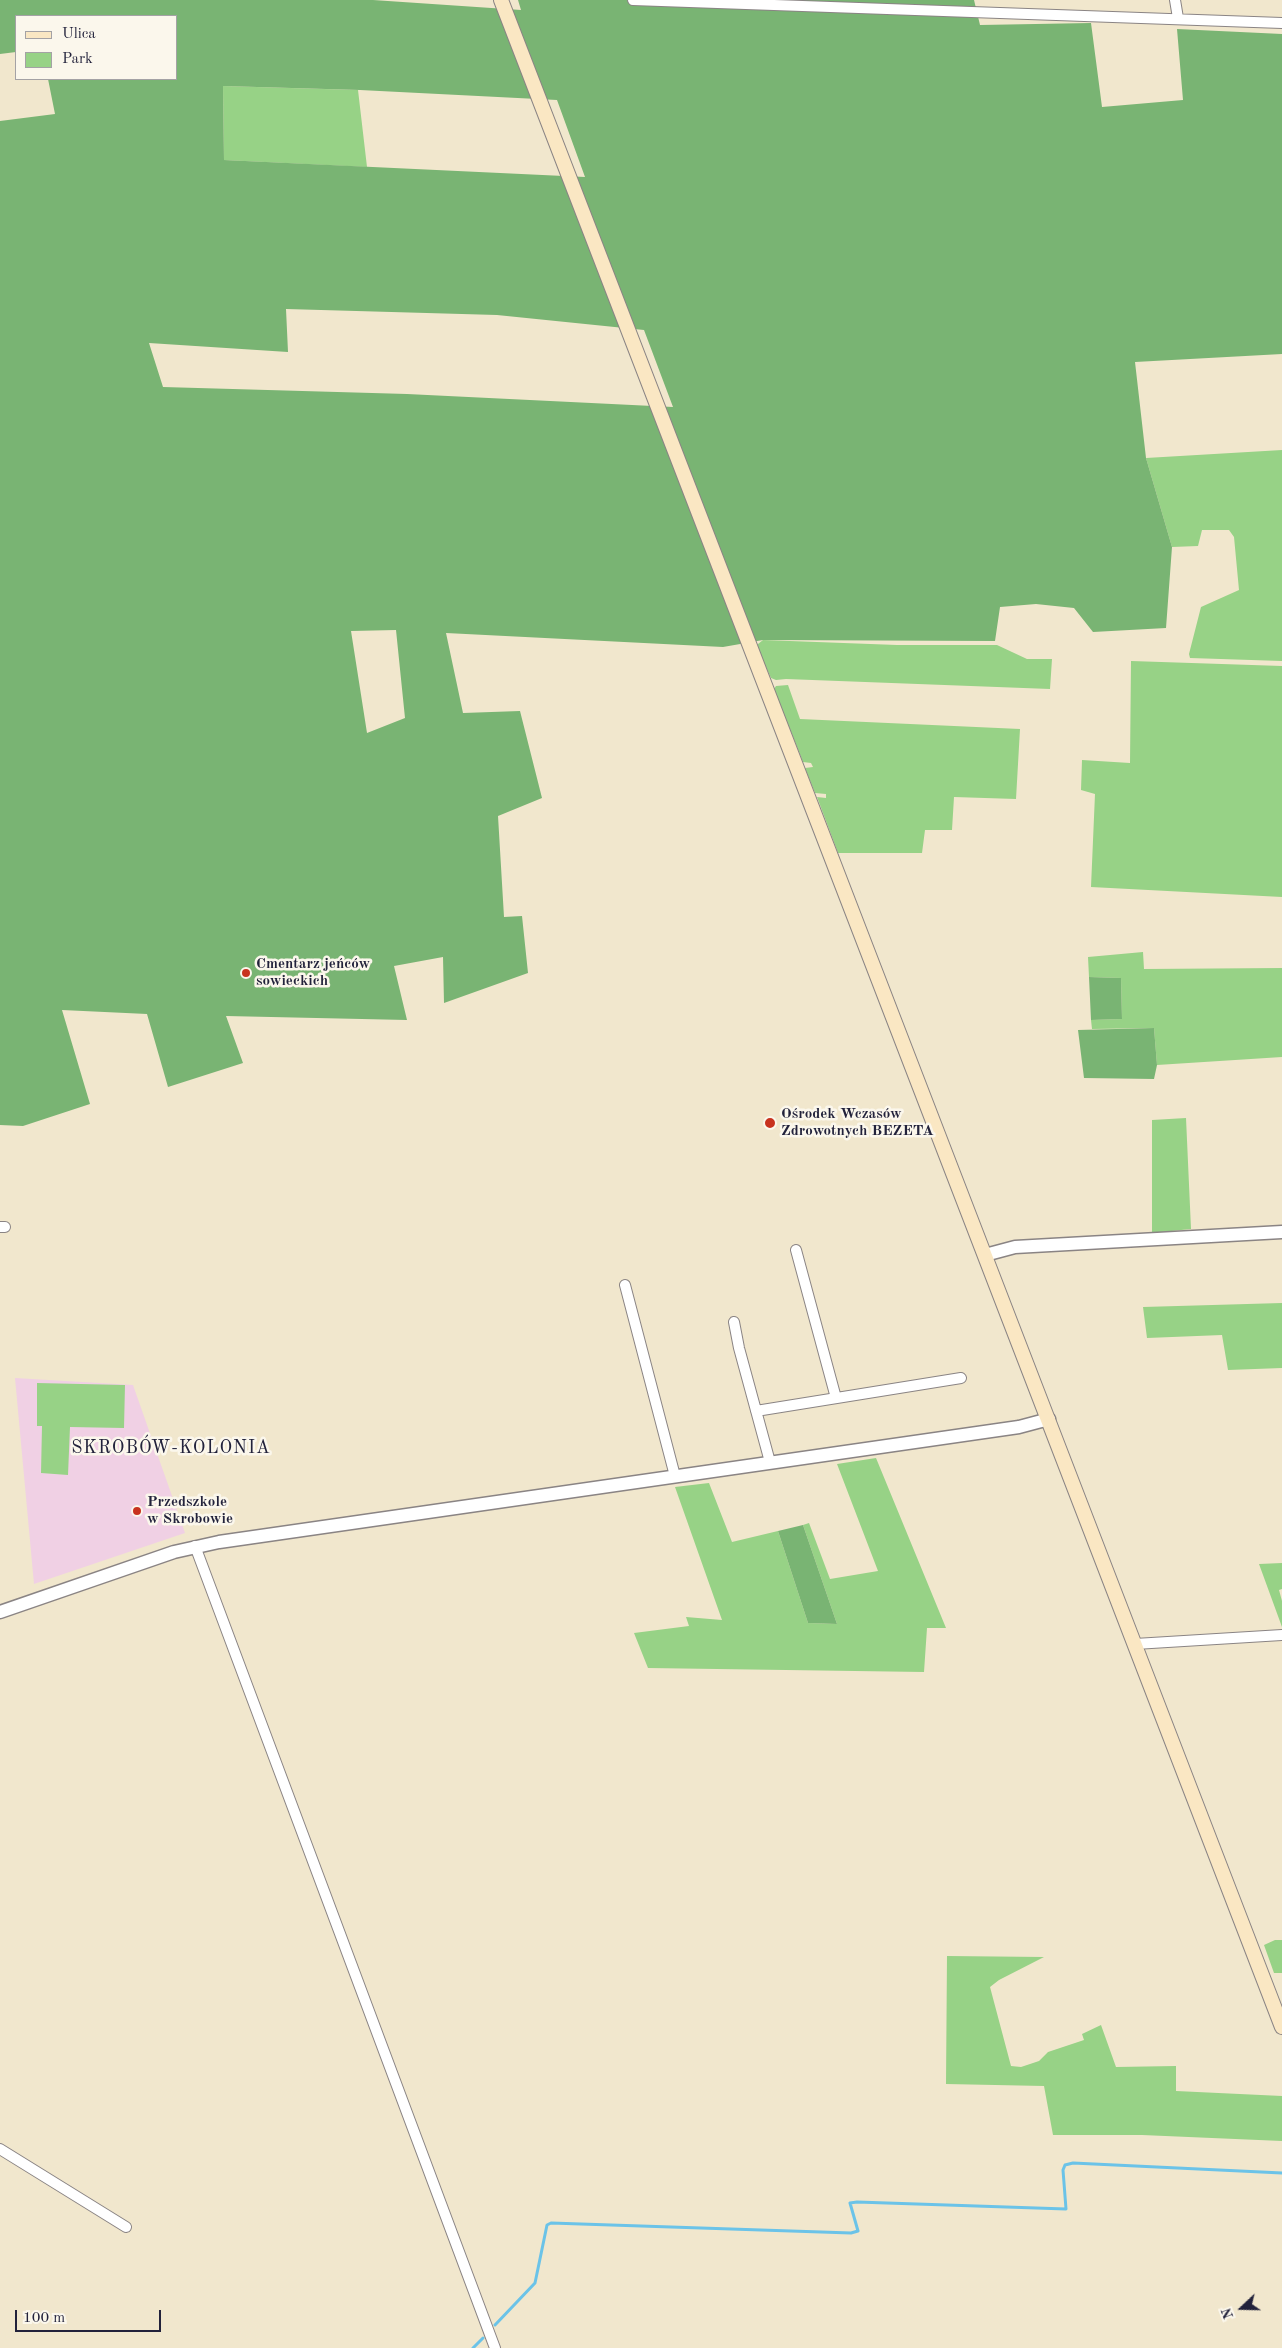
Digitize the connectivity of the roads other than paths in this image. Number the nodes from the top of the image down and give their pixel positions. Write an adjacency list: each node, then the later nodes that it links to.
1 (501, 0): 8 (main road)
2 (633, 0): 4 (street)
3 (1174, 0): 4 (street)
4 (1178, 18): 5 (street)
5 (1282, 23)
6 (1282, 1232): 8 (street)
7 (796, 1250): 12 (street)
8 (985, 1254): 14 (main road)
9 (625, 1285): 16 (street)
10 (734, 1322): 13 (street)
11 (961, 1378): 12 (street)
12 (836, 1398): 13 (street)
13 (756, 1411): 15 (street)
14 (1049, 1419): 15 (street); 20 (main road)
15 (770, 1462): 16 (street)
16 (675, 1476): 17 (street)
17 (195, 1546): 18 (street); 24 (street)
18 (0, 1612)
19 (1282, 1635): 20 (street)
20 (1135, 1644): 21 (main road)
21 (1282, 2027)
22 (0, 2149): 23 (street)
23 (126, 2227)
24 (495, 2348)

